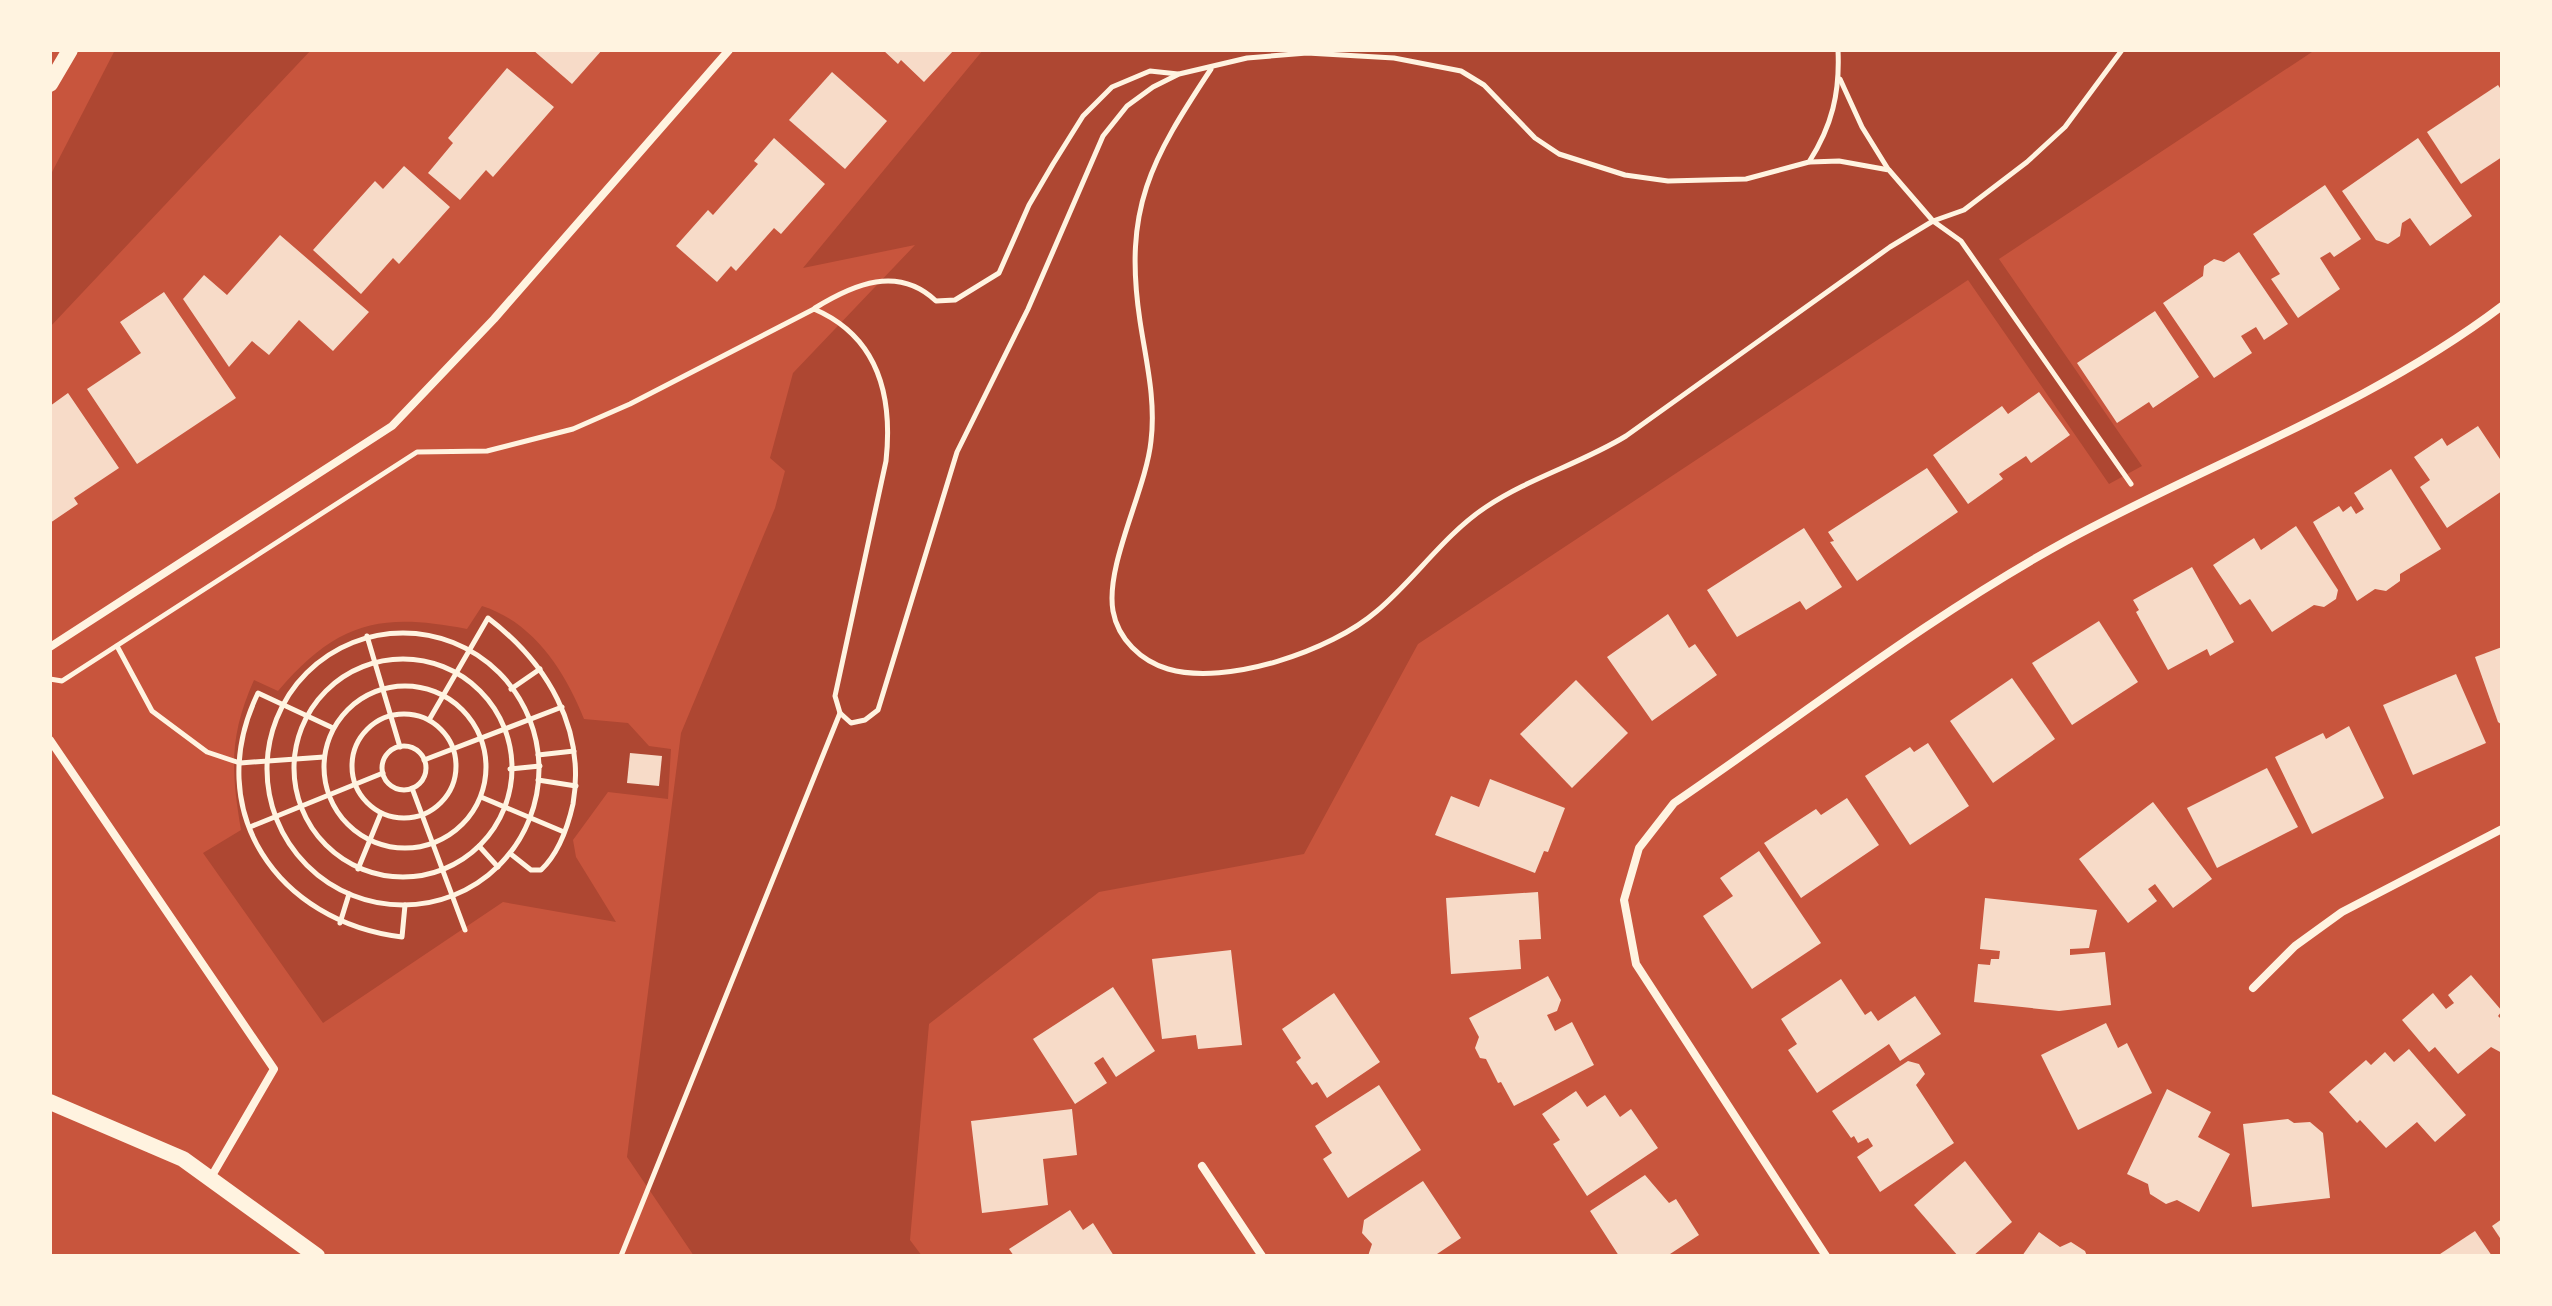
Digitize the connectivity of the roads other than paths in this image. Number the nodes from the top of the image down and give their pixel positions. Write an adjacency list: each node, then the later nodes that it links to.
1 (70, 50): 3 (main road)
2 (729, 50): 5 (street)
3 (50, 84)
4 (2502, 306): 14 (street)
5 (50, 647)
6 (50, 740): 11 (street)
7 (2502, 829): 8 (street)
8 (2253, 988)
9 (50, 1102): 11 (main road)
10 (1202, 1166): 13 (street)
11 (210, 1179): 12 (main road)
12 (317, 1256)
13 (1262, 1256)
14 (1824, 1256)

